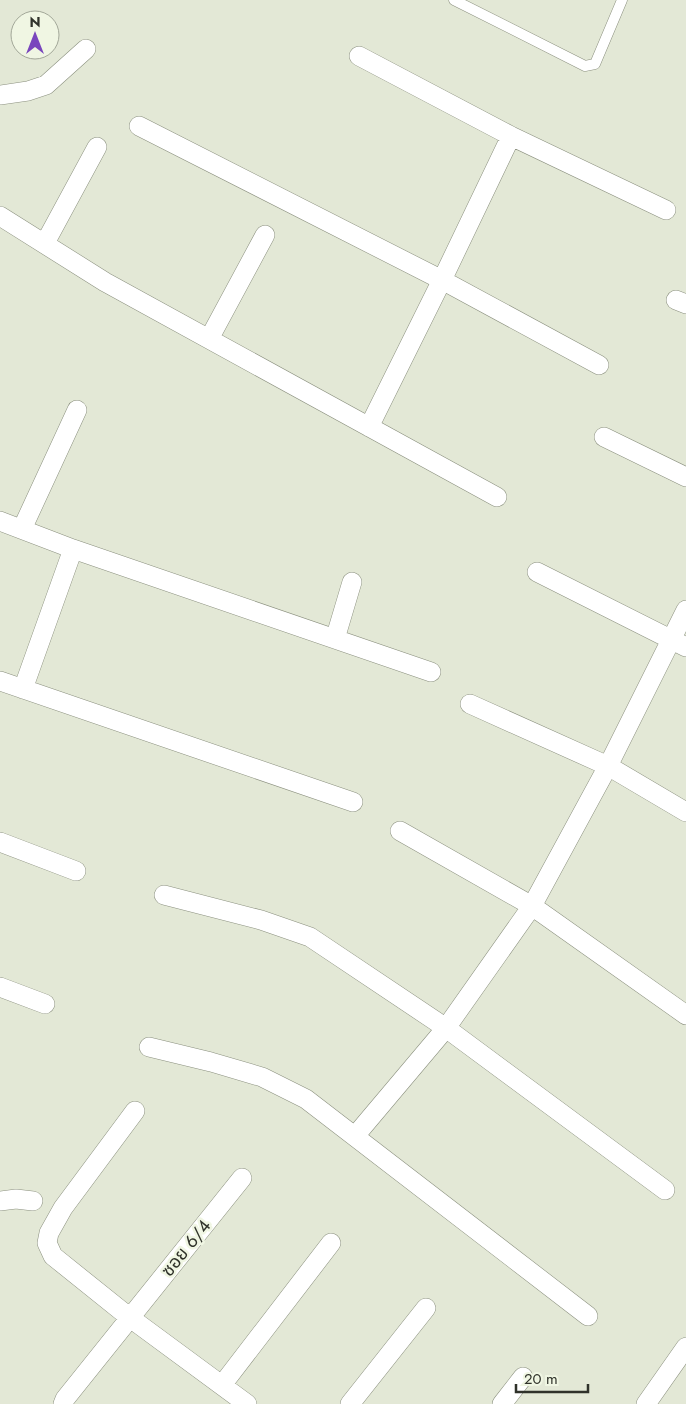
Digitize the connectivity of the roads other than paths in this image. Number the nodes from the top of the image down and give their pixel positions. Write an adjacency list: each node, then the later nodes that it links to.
1 (454, 0): 2 (lane)
2 (622, 0)
3 (86, 49): 5 (street)
4 (359, 56): 7 (street)
5 (0, 95)
6 (138, 126): 13 (street)
7 (511, 136): 9 (street); 13 (street)
8 (97, 147): 12 (street)
9 (666, 210)
10 (0, 216): 12 (street)
11 (265, 235): 14 (street)
12 (45, 243): 14 (street)
13 (442, 280): 15 (street); 17 (street)
14 (209, 339): 17 (street)
15 (599, 365)
16 (77, 410): 22 (street)
17 (368, 427): 20 (street)
18 (604, 437): 19 (street)
19 (686, 477)
20 (497, 497)
21 (0, 521): 22 (street)
22 (22, 529): 23 (street)
23 (73, 549): 27 (street); 31 (street)
24 (537, 572): 28 (street)
25 (352, 582): 27 (street)
26 (686, 610): 28 (street)
27 (336, 639): 29 (street)
28 (679, 643): 33 (street)
29 (431, 672)
30 (0, 681): 31 (street)
31 (23, 689): 34 (street)
32 (470, 704): 33 (street)
33 (608, 766): 35 (street); 40 (street)
34 (353, 802)
35 (686, 812)
36 (400, 831): 40 (street)
37 (0, 842): 38 (street)
38 (76, 871)
39 (164, 895): 44 (street)
40 (532, 906): 43 (street); 44 (street)
41 (0, 987): 42 (street)
42 (45, 1004)
43 (686, 1015)
44 (446, 1028): 47 (street); 49 (street)
45 (149, 1047): 47 (street)
46 (135, 1111): 55 (street)
47 (355, 1136): 54 (street)
48 (242, 1178): 55 (street, ซอย 6/4)
49 (665, 1190)
50 (0, 1201): 51 (street)
51 (33, 1201)
52 (331, 1243): 58 (street)
53 (426, 1308): 61 (street)
54 (588, 1316)
55 (129, 1317): 58 (street); 59 (street, ซอย 6/4)
56 (686, 1347): 63 (street)
57 (523, 1378): 62 (street)
58 (222, 1385): 60 (street)
59 (63, 1404)
60 (247, 1404)
61 (350, 1404)
62 (502, 1404)
63 (646, 1404)

